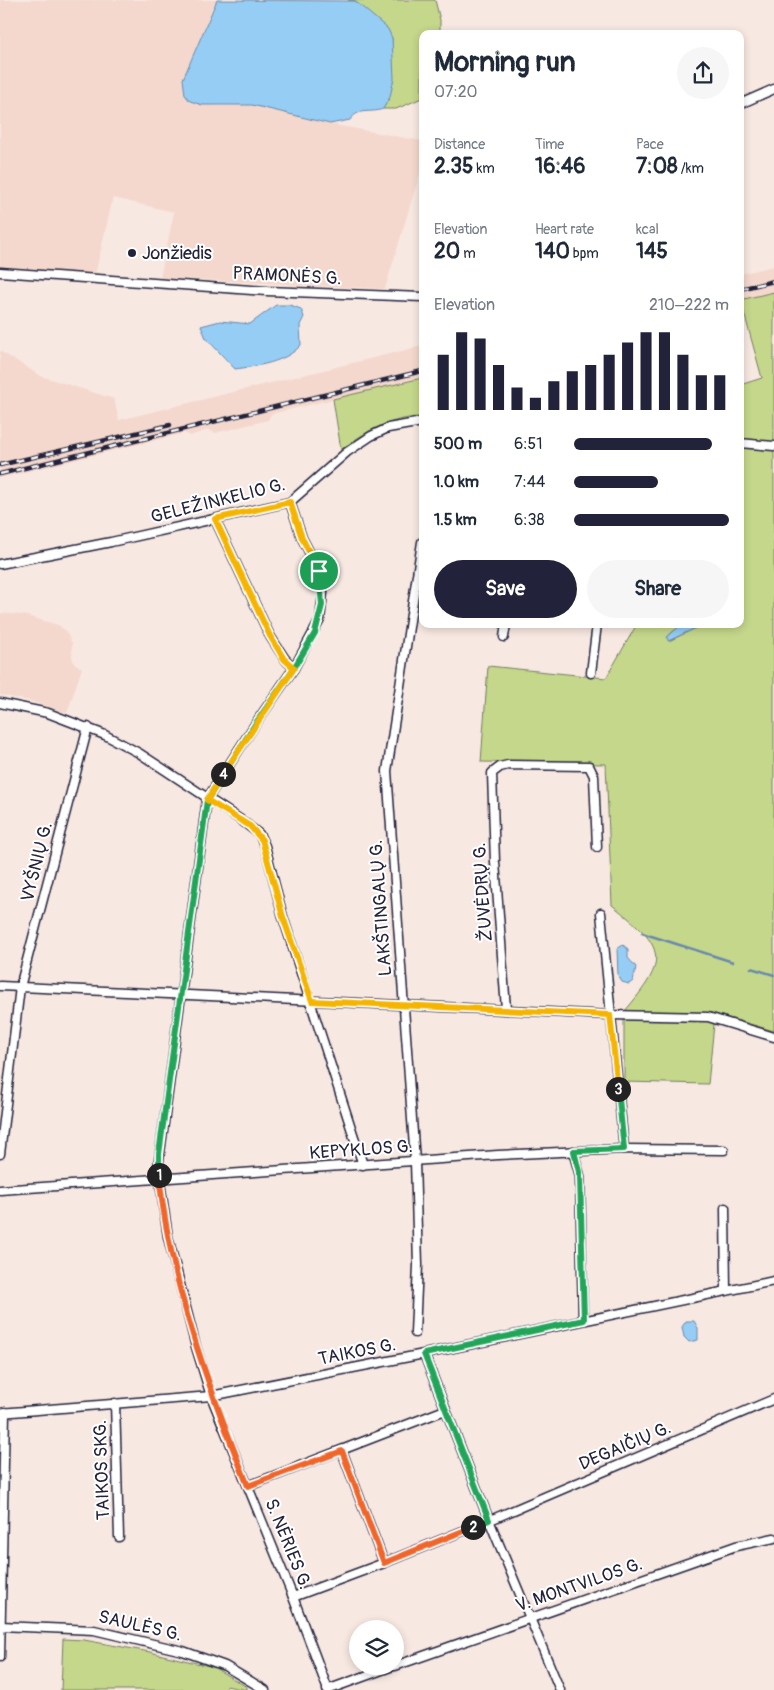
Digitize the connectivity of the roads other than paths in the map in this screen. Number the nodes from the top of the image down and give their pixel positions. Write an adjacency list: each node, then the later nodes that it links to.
1 (774, 90): 2 (street)
2 (744, 102)
3 (0, 272): 4 (street, PRAMONĖS G.)
4 (419, 297)
5 (419, 423): 8 (street, GELEŽINKELIO G.)
6 (744, 443): 7 (street)
7 (774, 446)
8 (290, 502): 9 (street, GELEŽINKELIO G.); 15 (street, S. NĖRIES G.)
9 (215, 519): 11 (street, GELEŽINKELIO G.); 15 (street)
10 (419, 562): 26 (street, LAKŠTINGALŲ G.)
11 (0, 564)
12 (505, 628): 14 (street)
13 (596, 628): 16 (street)
14 (504, 637)
15 (294, 668): 19 (street, S. NĖRIES G.)
16 (591, 673)
17 (0, 703): 18 (street)
18 (88, 727): 19 (street); 23 (street, VYŠNIŲ G.)
19 (207, 800): 24 (street, S. NĖRIES G.); 25 (street)
20 (597, 847): 27 (street, ŽUVĖDRŲ G.)
21 (601, 913): 28 (street)
22 (0, 986): 23 (street)
23 (20, 987): 24 (street); 33 (street, VYŠNIŲ G.)
24 (180, 995): 25 (street); 36 (street, S. NĖRIES G.)
25 (312, 1001): 26 (street); 35 (street)
26 (402, 1005): 27 (street); 34 (street, LAKŠTINGALŲ G.)
27 (506, 1009): 28 (street)
28 (610, 1015): 29 (street); 30 (street)
29 (774, 1037)
30 (624, 1149): 31 (street, KEPYKLOS G.); 32 (street, KEPYKLOS G.)
31 (724, 1150)
32 (574, 1151): 34 (street, KEPYKLOS G.); 41 (street)
33 (0, 1154)
34 (414, 1162): 35 (street, KEPYKLOS G.); 42 (street, LAKŠTINGALŲ G.)
35 (363, 1165): 36 (street, KEPYKLOS G.)
36 (159, 1178): 37 (street, KEPYKLOS G.); 44 (street, S. NĖRIES G.)
37 (0, 1190)
38 (725, 1208): 40 (street)
39 (774, 1281): 40 (street, TAIKOS G.)
40 (726, 1291): 41 (street, TAIKOS G.)
41 (584, 1320): 43 (street, TAIKOS G.)
42 (415, 1333)
43 (424, 1354): 44 (street, TAIKOS G.); 47 (street)
44 (211, 1396): 46 (street, TAIKOS G.); 50 (street, S. NĖRIES G.)
45 (774, 1399): 51 (street, DEGAIČIŲ G.)
46 (115, 1403): 48 (street, TAIKOS G.); 52 (street, TAIKOS SKG.)
47 (445, 1410): 49 (street); 51 (street)
48 (2, 1413): 57 (street)
49 (342, 1451): 50 (street); 54 (street)
50 (248, 1486): 55 (street, S. NĖRIES G.)
51 (489, 1520): 54 (street, DEGAIČIŲ G.); 56 (street)
52 (119, 1537)
53 (774, 1538): 56 (street, V. MONTVILOS G.)
54 (384, 1563): 55 (street, DEGAIČIŲ G.)
55 (293, 1597): 62 (street, S. NĖRIES G.)
56 (529, 1618): 59 (street, V. MONTVILOS G.); 63 (street)
57 (0, 1626): 58 (street); 61 (street, SAULĖS G.)
58 (0, 1657)
59 (404, 1662)
60 (369, 1675): 62 (street, V. MONTVILOS G.)
61 (265, 1690)
62 (327, 1690)
63 (560, 1690)

